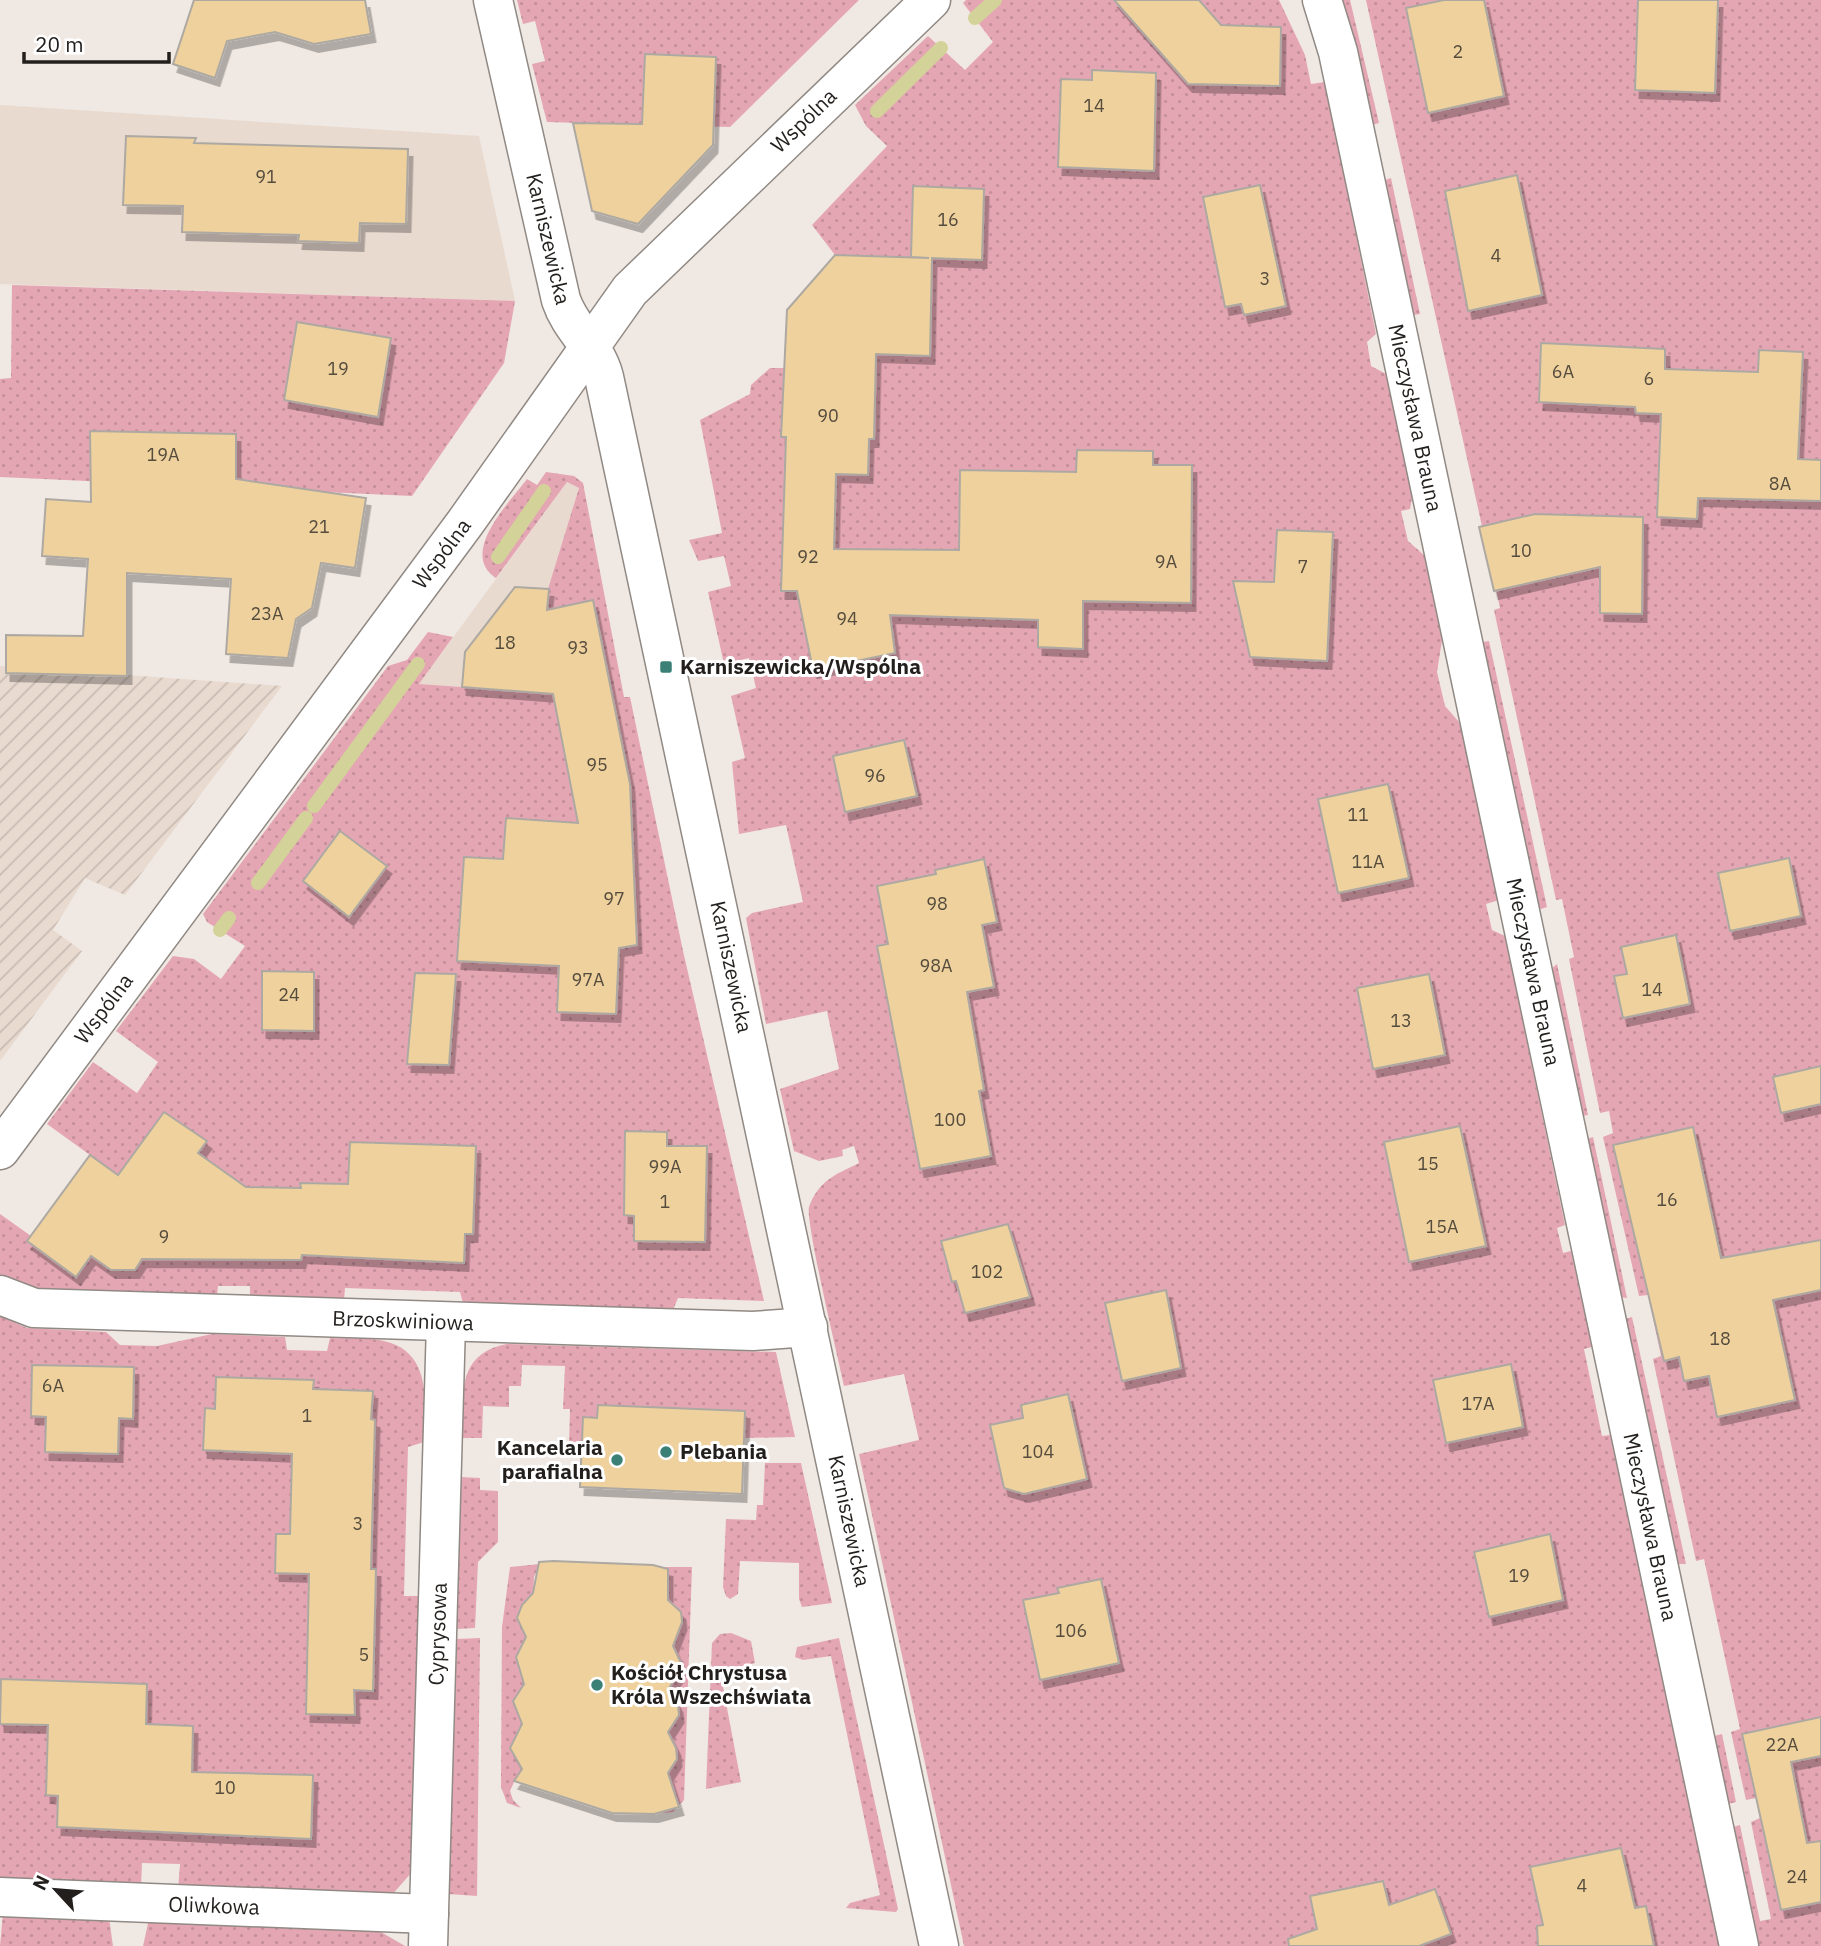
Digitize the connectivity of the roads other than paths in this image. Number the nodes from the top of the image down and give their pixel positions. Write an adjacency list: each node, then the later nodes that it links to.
1 (493, 0): 4 (street, Karniszewicka)
2 (931, 0): 4 (street, Wspólna)
3 (1322, 0): 12 (street, Mieczysława Brauna)
4 (592, 346): 5 (street, Wspólna); 8 (street, Karniszewicka)
5 (0, 1150)
6 (0, 1296): 7 (street, Brzoskwiniowa)
7 (446, 1323): 8 (street, Brzoskwiniowa); 10 (street, Cyprysowa)
8 (808, 1326): 11 (street, Karniszewicka)
9 (0, 1898): 10 (street, Oliwkowa)
10 (428, 1930)
11 (939, 1946)
12 (1739, 1946)

